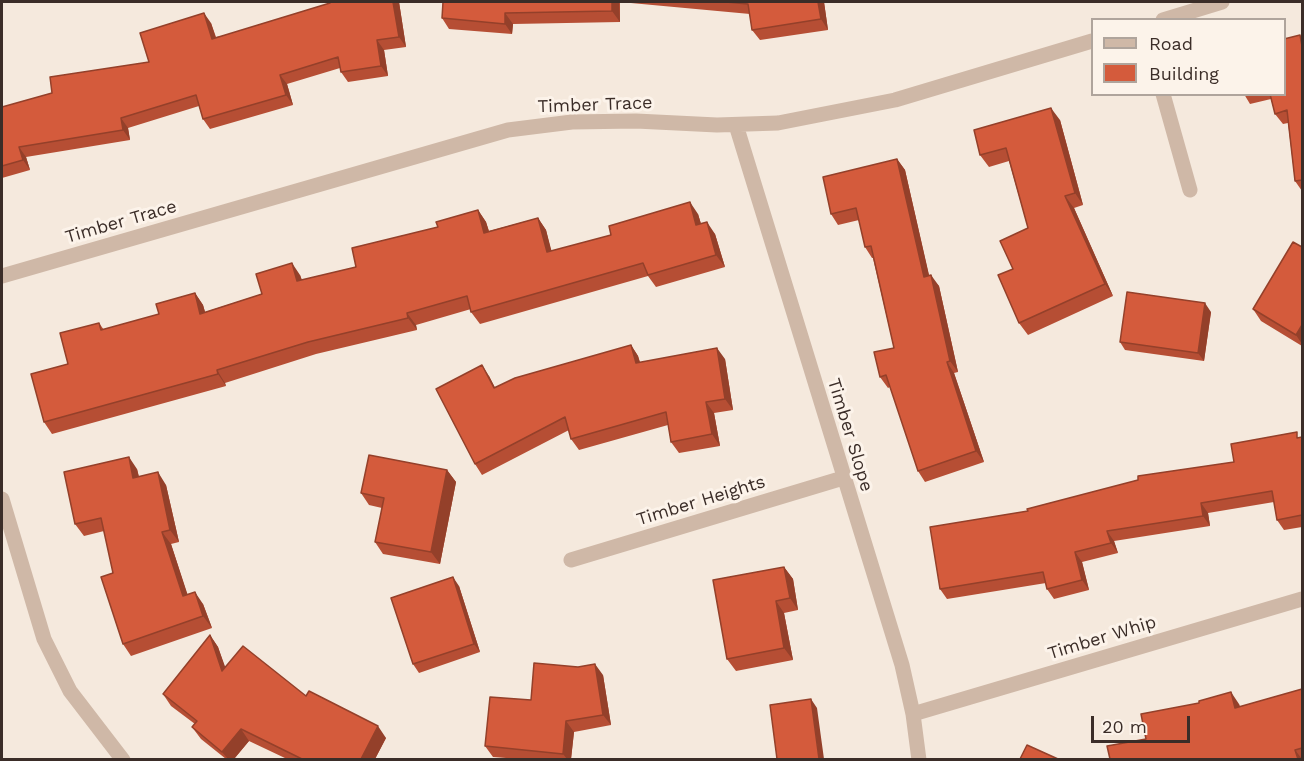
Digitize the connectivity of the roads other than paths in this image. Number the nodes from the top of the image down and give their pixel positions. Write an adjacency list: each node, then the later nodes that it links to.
1 (1222, 2): 2 (street)
2 (1169, 18)
3 (1091, 40): 5 (street, Timber Trace)
4 (1164, 96): 6 (street)
5 (736, 125): 7 (street, Timber Trace); 8 (street, Timber Slope)
6 (1190, 190)
7 (2, 276)
8 (843, 478): 10 (street, Timber Heights); 12 (street, Timber Slope)
9 (2, 499): 13 (street)
10 (571, 560)
11 (1302, 599): 12 (street, Timber Whip)
12 (913, 714): 14 (street, Timber Slope)
13 (123, 759)
14 (919, 759)

